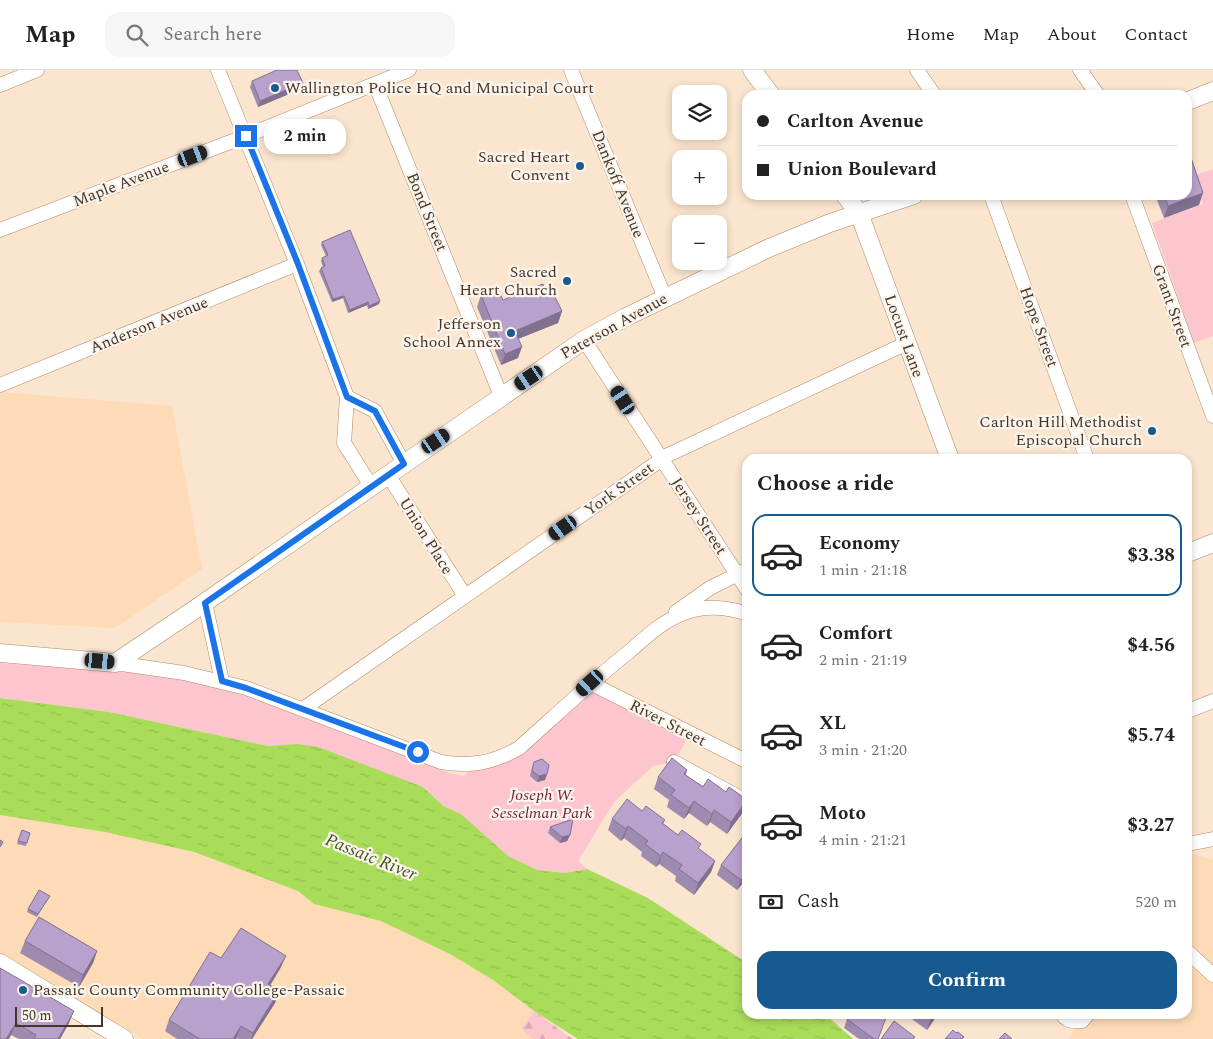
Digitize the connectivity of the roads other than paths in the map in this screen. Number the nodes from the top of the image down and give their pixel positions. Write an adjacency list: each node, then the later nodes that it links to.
1 (36, 70): 9 (street)
2 (218, 70): 15 (street)
3 (409, 70): 8 (street, Maple Avenue)
4 (571, 70): 23 (street, Dankoff Avenue)
5 (752, 70): 10 (main road)
6 (917, 70): 11 (street)
7 (1080, 70): 12 (street)
8 (375, 84): 15 (street, Maple Avenue); 27 (street, Bond Street)
9 (0, 85)
10 (767, 90)
11 (931, 90)
12 (1094, 90)
13 (1213, 91): 14 (main road)
14 (1192, 99)
15 (246, 136): 21 (street, Maple Avenue); 22 (street)
16 (848, 200): 20 (main road, Locust Lane)
17 (899, 200): 20 (main road, Paterson Avenue)
18 (993, 200): 31 (street, Hope Street)
19 (1134, 200): 29 (street, Grant Street)
20 (859, 213): 23 (main road, Paterson Avenue); 25 (main road, Locust Lane)
21 (0, 230)
22 (298, 264): 26 (street, Anderson Avenue); 28 (street)
23 (665, 298): 24 (main road, Paterson Avenue)
24 (584, 340): 27 (main road, Paterson Avenue); 32 (street, Jersey Street)
25 (907, 343): 30 (main road, Locust Lane); 32 (street, York Street)
26 (0, 385)
27 (501, 396): 33 (main road, Paterson Avenue)
28 (347, 397): 33 (street); 35 (street)
29 (1213, 416)
30 (948, 454)
31 (1085, 454)
32 (662, 459): 38 (street, Jersey Street); 39 (street, York Street)
33 (404, 464): 34 (main road, Paterson Avenue)
34 (388, 475): 35 (main road, Paterson Avenue); 39 (street, Union Place)
35 (371, 486): 40 (main road, Paterson Avenue)
36 (1213, 543): 37 (main road)
37 (1192, 551)
38 (742, 571): 42 (street)
39 (465, 596): 48 (street, York Street)
40 (205, 603): 44 (main road, Paterson Avenue); 45 (street)
41 (742, 612): 42 (street)
42 (663, 624): 46 (street)
43 (0, 653): 44 (main road)
44 (115, 663): 45 (street)
45 (222, 681): 48 (street)
46 (590, 683): 48 (street); 50 (street, River Street)
47 (1213, 700): 49 (street)
48 (303, 709)
49 (1192, 709)
50 (742, 759)
51 (674, 762): 52 (street)
52 (742, 799)
53 (1213, 839): 54 (street)
54 (1192, 843)
55 (1192, 956): 57 (street)
56 (0, 963): 60 (main road)
57 (1213, 975)
58 (1068, 1019): 59 (street)
59 (1080, 1019)
60 (124, 1039)

